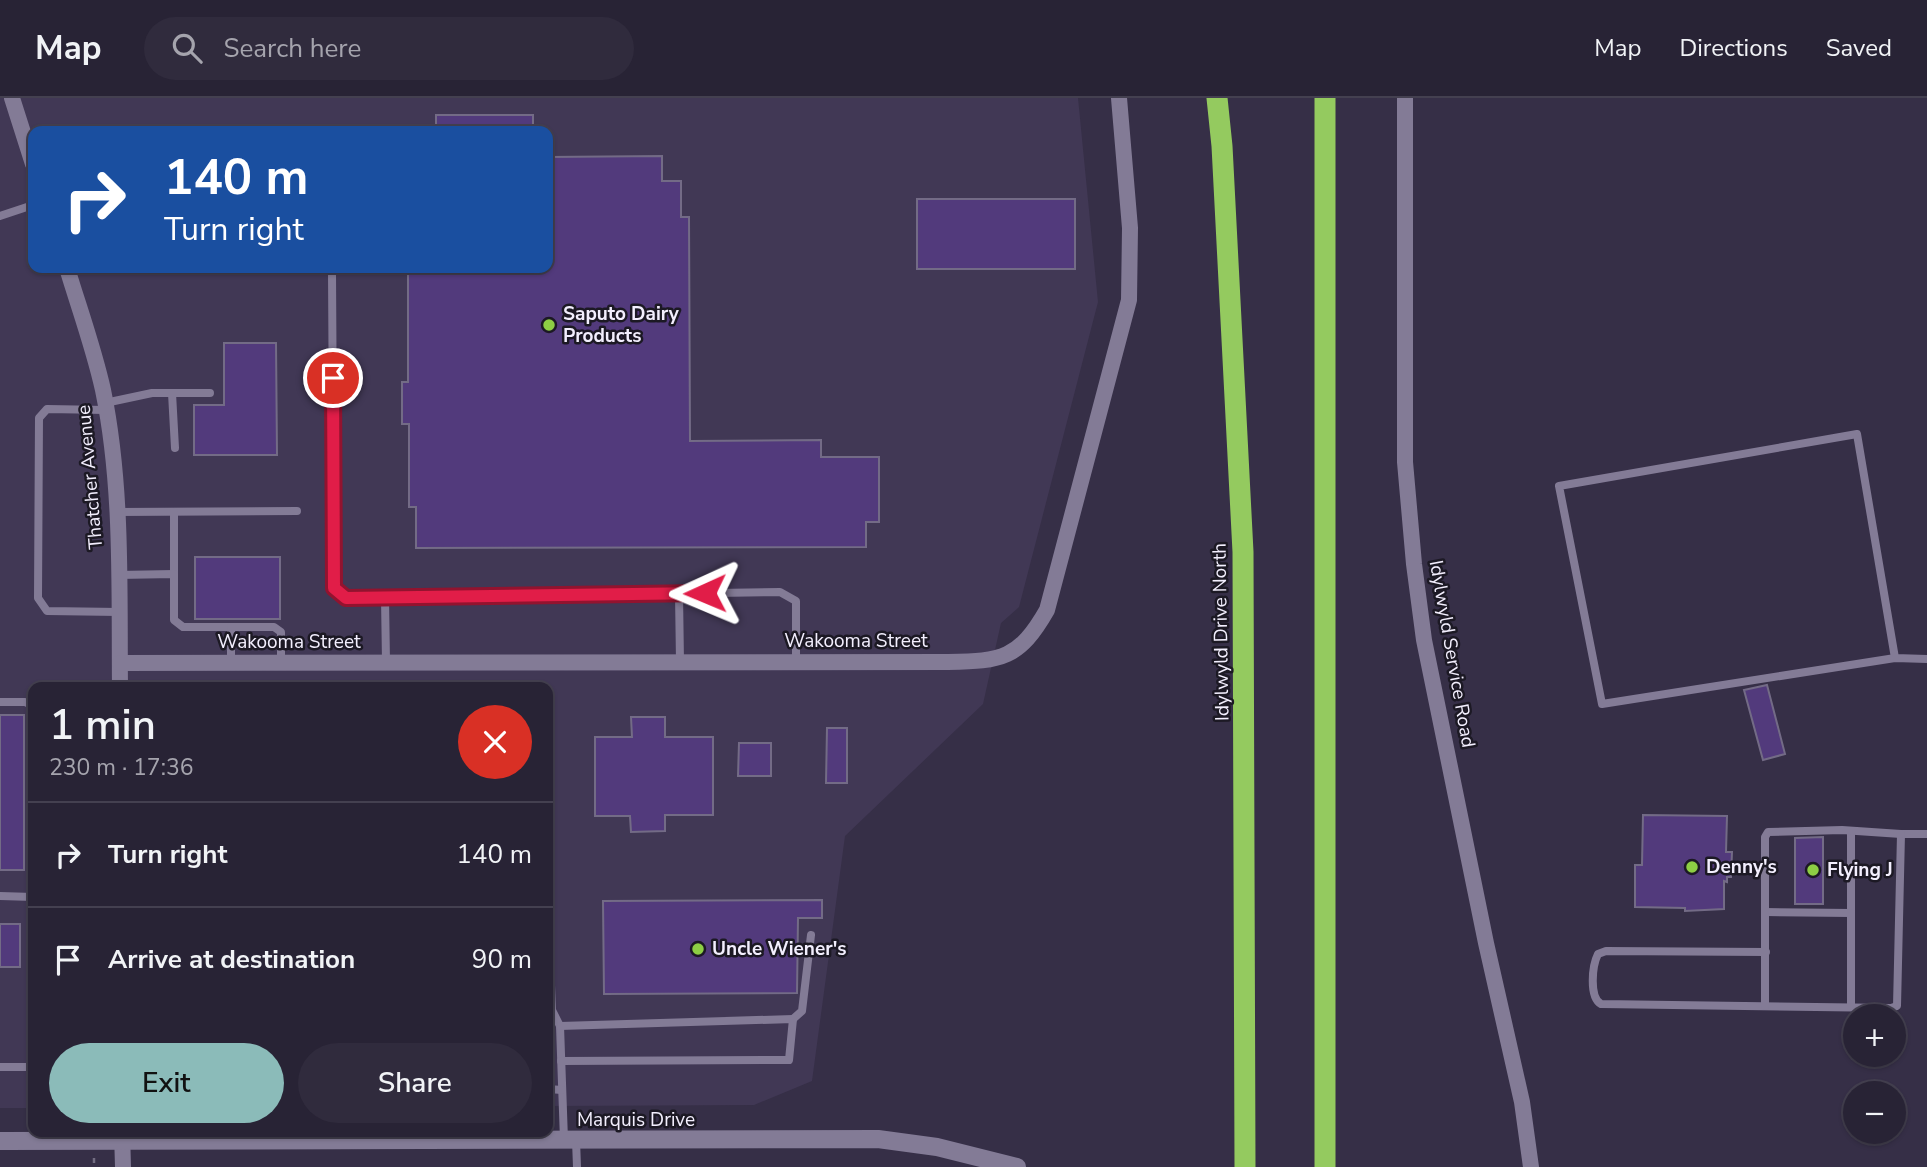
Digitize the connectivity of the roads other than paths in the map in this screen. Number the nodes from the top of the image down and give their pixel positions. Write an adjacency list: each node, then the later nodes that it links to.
1 (12, 98): 6 (street)
2 (1118, 98): 28 (street, Wakooma Street)
3 (1217, 98): 71 (highway, Idylwyld Drive North)
4 (1325, 98): 72 (highway)
5 (1405, 98): 73 (street, Idylwyld Service Road)
6 (28, 148)
7 (28, 207): 8 (lane)
8 (0, 216)
9 (72, 273): 13 (street, Thatcher Avenue)
10 (332, 273): 21 (lane)
11 (172, 393): 12 (lane); 13 (lane); 14 (lane)
12 (210, 393)
13 (106, 407): 16 (street, Thatcher Avenue); 22 (lane)
14 (175, 447)
15 (297, 511): 17 (lane)
16 (116, 512): 17 (lane); 19 (street, Thatcher Avenue)
17 (174, 512): 18 (lane)
18 (174, 574): 19 (lane); 23 (lane)
19 (118, 575): 22 (street, Thatcher Avenue)
20 (679, 594): 21 (lane); 27 (lane); 28 (lane)
21 (385, 598): 26 (lane)
22 (119, 612): 29 (street, Thatcher Avenue)
23 (231, 626): 30 (lane); 31 (lane)
24 (1895, 658): 24 (lane); 25 (lane)
25 (1927, 659)
26 (386, 662): 27 (street, Wakooma Street); 31 (street, Wakooma Street)
27 (680, 662): 28 (street, Wakooma Street)
28 (796, 662)
29 (120, 663): 30 (street, Wakooma Street); 32 (street, Thatcher Avenue)
30 (231, 663): 31 (street, Wakooma Street)
31 (281, 663)
32 (120, 682)
33 (0, 702): 34 (lane)
34 (28, 704)
35 (1851, 831): 36 (lane); 40 (lane); 41 (lane)
36 (1900, 834): 37 (lane); 45 (lane)
37 (1927, 834)
38 (0, 897): 39 (lane)
39 (28, 897)
40 (1765, 912): 41 (lane); 43 (lane)
41 (1851, 913): 44 (lane)
42 (811, 935): 49 (lane)
43 (1766, 952): 46 (lane); 46 (lane)
44 (1851, 1004)
45 (1898, 1004)
46 (1765, 1006): 47 (lane)
47 (1843, 1007)
48 (553, 1012): 50 (lane)
49 (793, 1019): 50 (lane); 53 (lane)
50 (560, 1026): 52 (lane)
51 (553, 1037): 52 (lane)
52 (560, 1037): 53 (lane)
53 (561, 1061): 57 (lane)
54 (0, 1067): 55 (lane)
55 (28, 1067)
56 (553, 1089): 57 (lane)
57 (562, 1090): 66 (lane)
58 (28, 1136): 67 (main road)
59 (99, 1137): 67 (main road, Marquis Drive)
60 (122, 1137): 68 (street)
61 (150, 1137): 65 (main road, Marquis Drive)
62 (226, 1137): 65 (main road)
63 (318, 1137): 65 (main road, Marquis Drive)
64 (402, 1137): 66 (main road, Marquis Drive)
65 (235, 1140)
66 (570, 1140): 69 (lane); 70 (main road, Marquis Drive)
67 (7, 1141)
68 (122, 1167)
69 (577, 1167)
70 (1017, 1167)
71 (1245, 1167)
72 (1325, 1167)
73 (1531, 1167)

